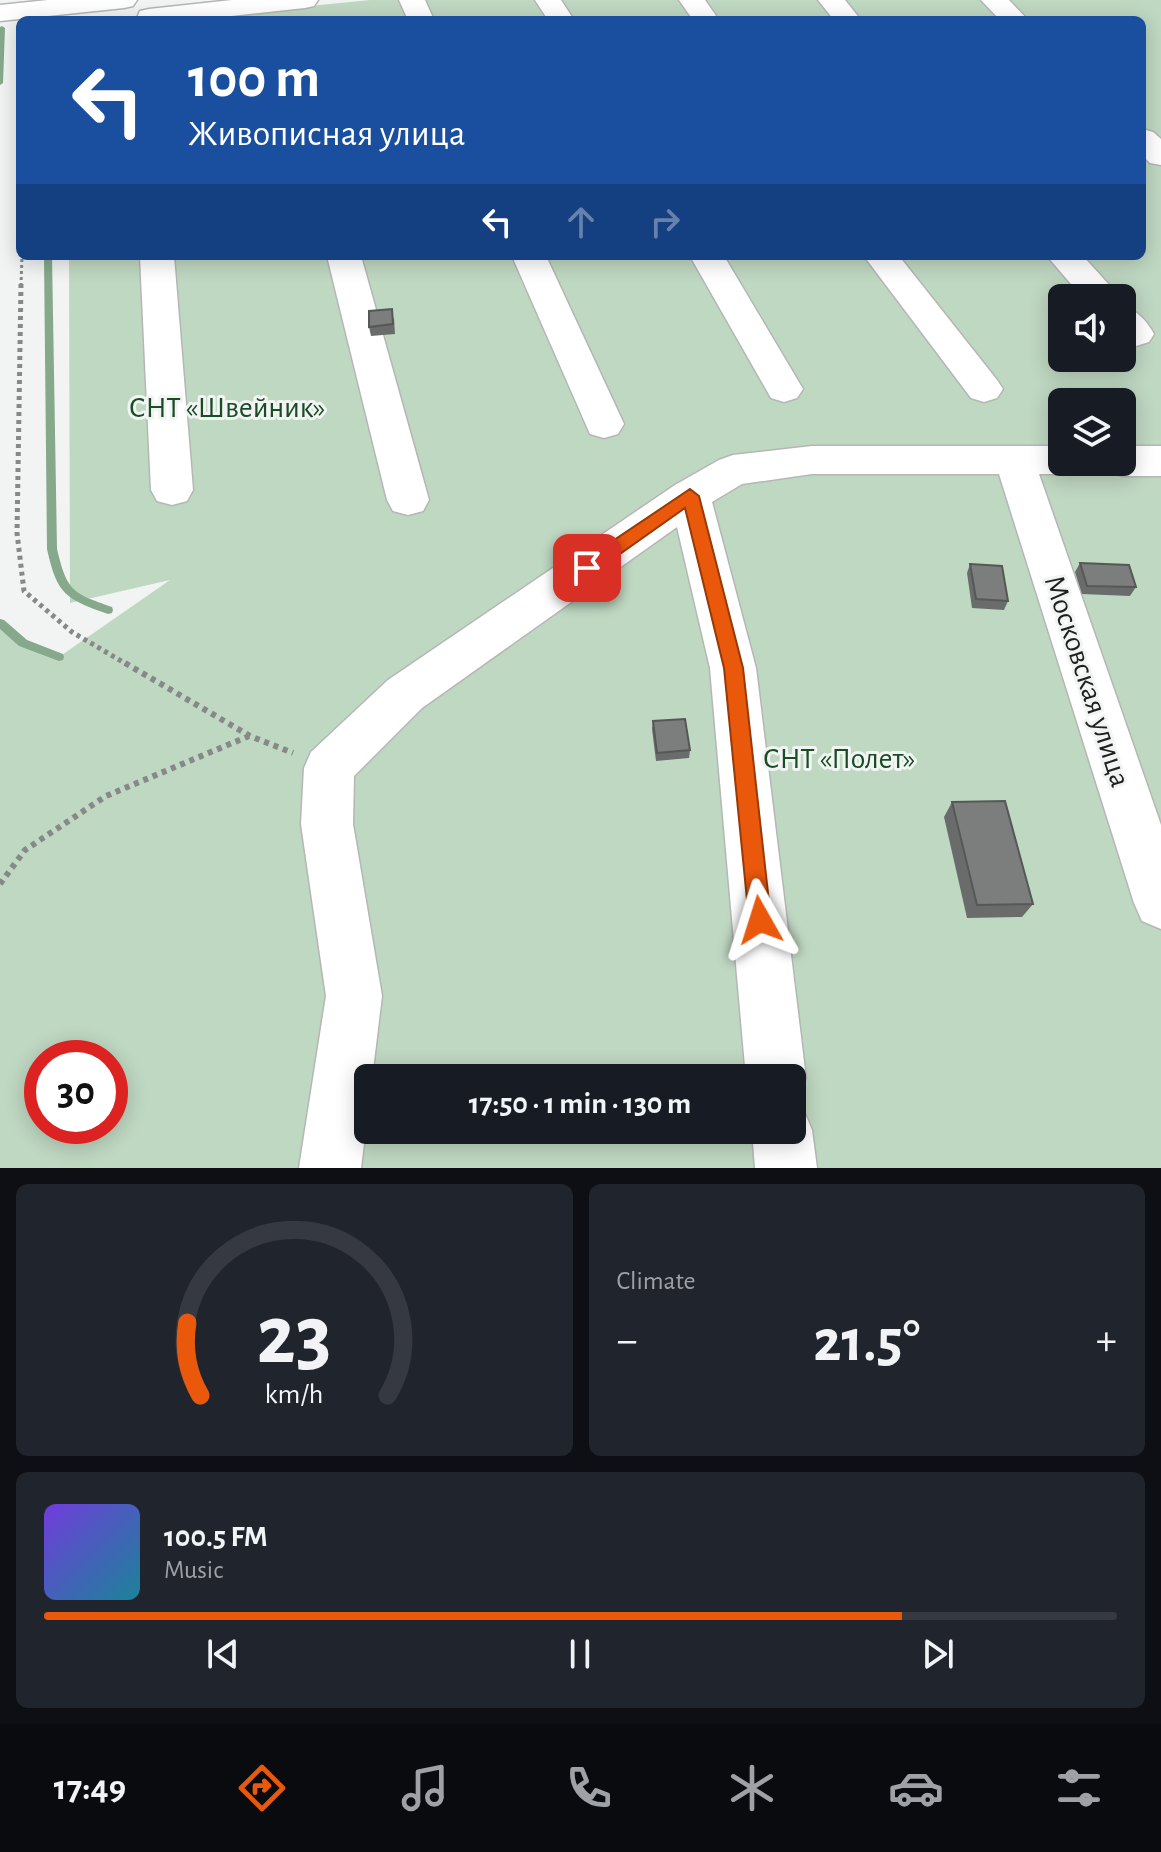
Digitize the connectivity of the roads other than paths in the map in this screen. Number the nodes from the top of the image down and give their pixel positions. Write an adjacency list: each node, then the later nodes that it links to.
1 (124, 0): 5 (street)
2 (831, 0): 7 (street)
3 (994, 0): 8 (street)
4 (291, 7): 6 (street)
5 (0, 13)
6 (175, 16)
7 (845, 16)
8 (1011, 16)
9 (1146, 142): 10 (street)
10 (1161, 156)
11 (157, 260): 25 (street)
12 (345, 260): 27 (street)
13 (531, 260): 20 (street)
14 (709, 260): 18 (street)
15 (884, 260): 19 (street)
16 (1068, 260): 17 (street)
17 (1090, 284)
18 (784, 389)
19 (984, 389)
20 (604, 424)
21 (1014, 459): 22 (street); 26 (street); 28 (street, Московская улица)
22 (1048, 460)
23 (1136, 461): 24 (street)
24 (1161, 461)
25 (172, 490)
26 (690, 496): 29 (street); 31 (street)
27 (408, 500)
28 (1161, 903)
29 (775, 1064)
30 (783, 1144): 32 (street)
31 (330, 1168)
32 (786, 1168)

